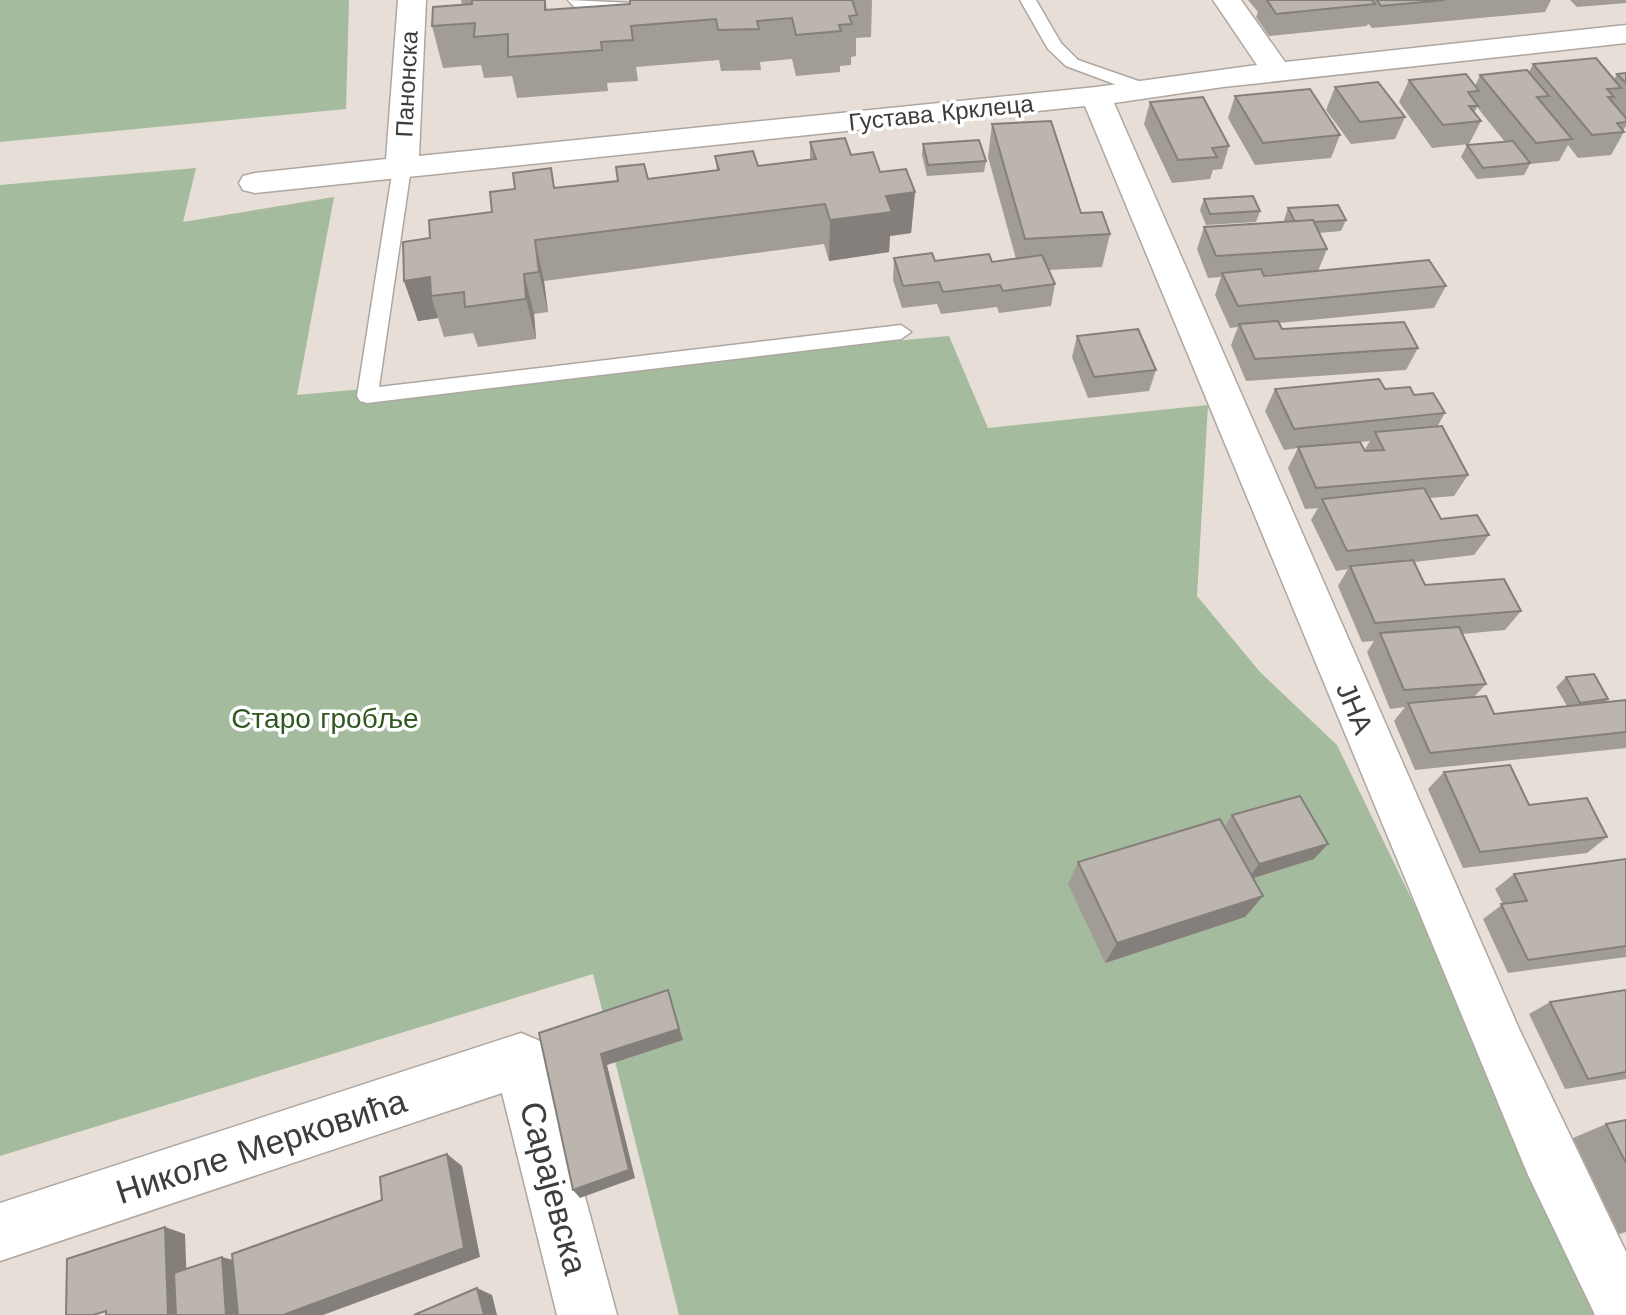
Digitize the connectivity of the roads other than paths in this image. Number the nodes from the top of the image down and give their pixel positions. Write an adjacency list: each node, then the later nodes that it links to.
1 (412, 0): 10 (street, Панонска)
2 (582, 0): 3 (street)
3 (737, 0)
4 (1028, 0): 8 (lane)
5 (1227, 0): 7 (street)
6 (1626, 34): 7 (street, Густава Крклеца)
7 (1277, 72): 8 (street, Густава Крклеца)
8 (1147, 90): 9 (street, Густава Крклеца)
9 (1096, 96): 10 (street, Густава Крклеца); 16 (street, ЈНА)
10 (402, 168): 11 (street, Густава Крклеца); 12 (lane)
11 (255, 183)
12 (901, 332)
13 (521, 1060): 14 (street, Николе Мерковића); 15 (street, Сарајевска)
14 (0, 1232)
15 (587, 1315)
16 (1626, 1315)

